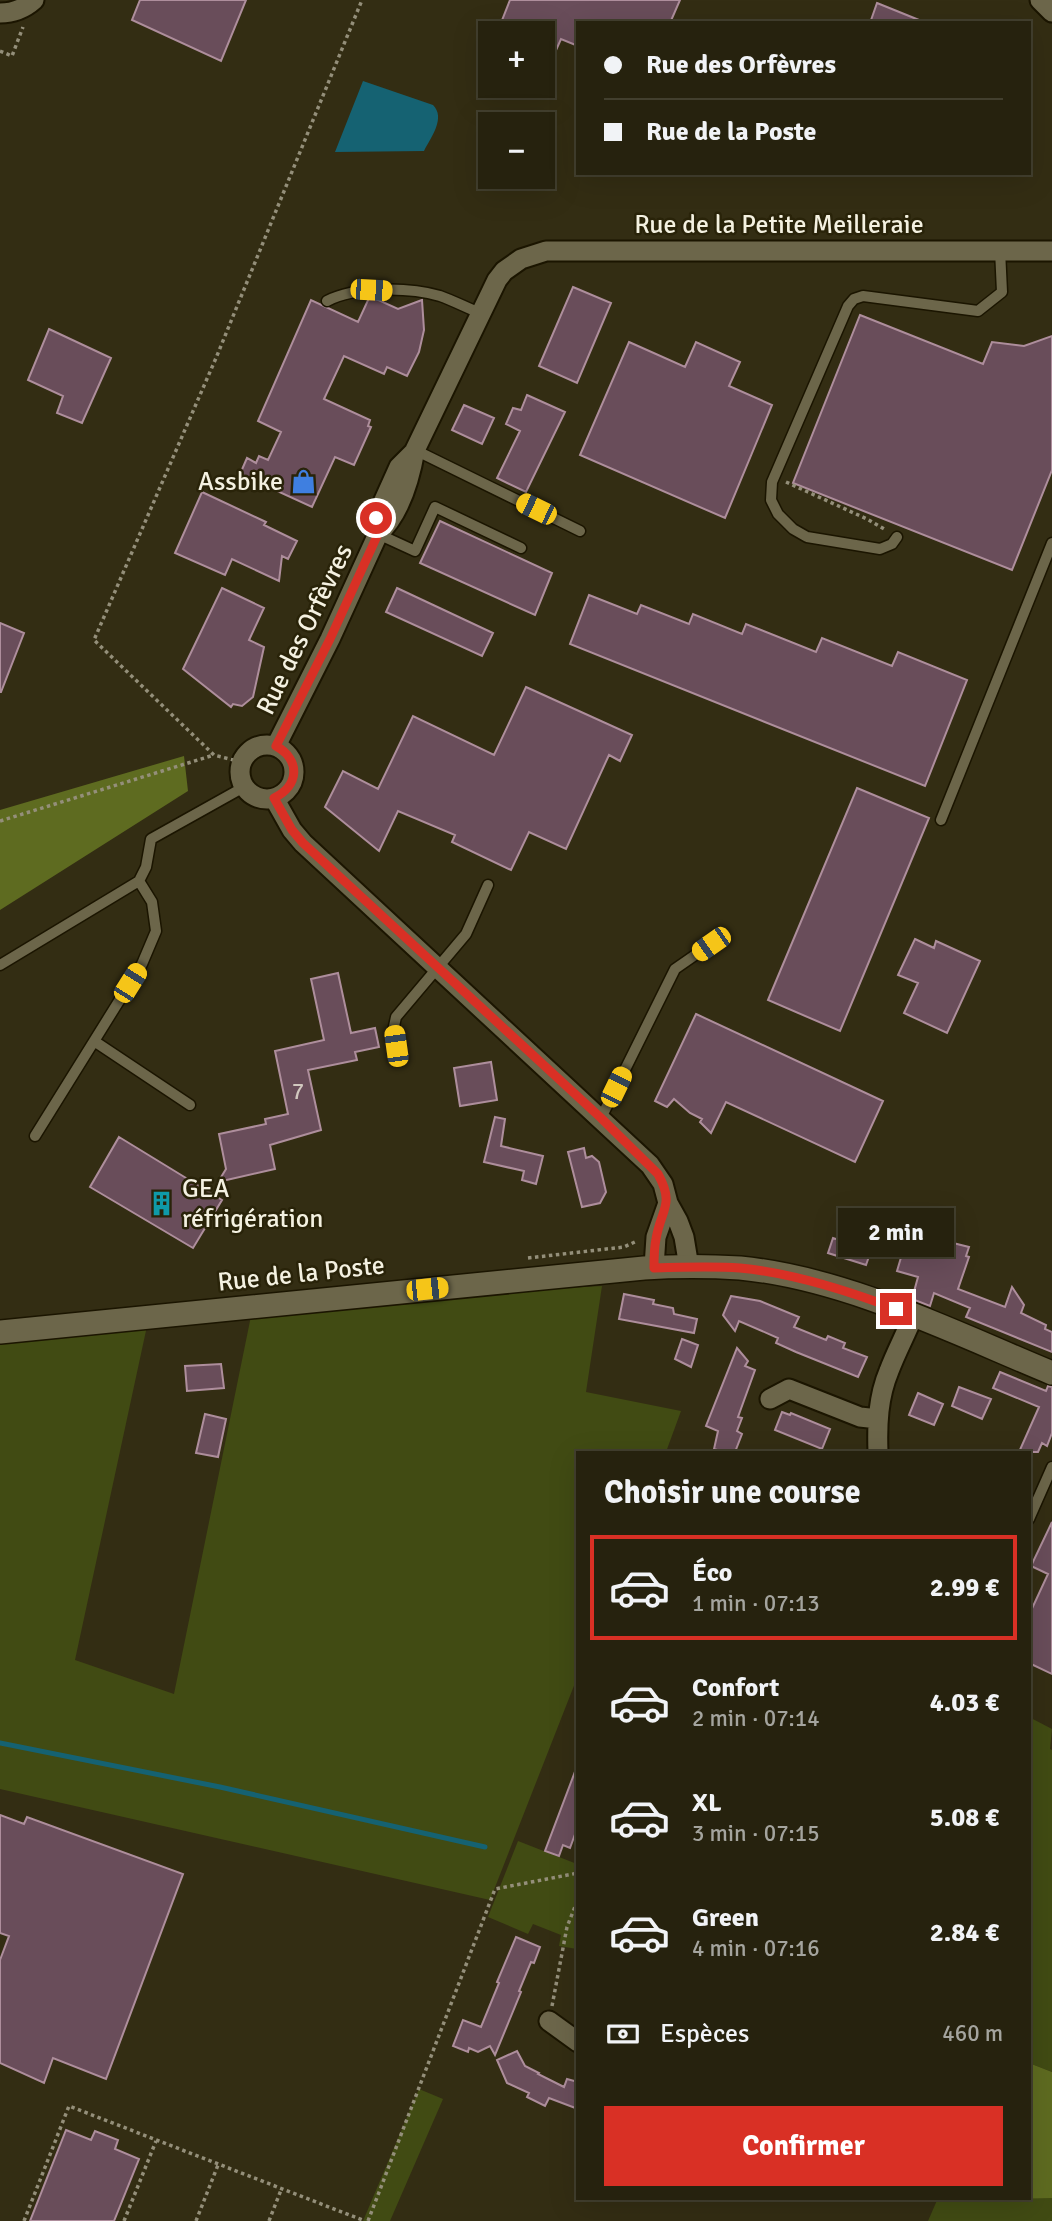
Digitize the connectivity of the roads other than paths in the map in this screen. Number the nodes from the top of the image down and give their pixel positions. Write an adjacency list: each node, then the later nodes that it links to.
1 (34, 0): 4 (street)
2 (1040, 0): 3 (street)
3 (1052, 12)
4 (0, 13)
5 (1000, 250): 6 (street, Rue de la Petite Meilleraie); 7 (street, Rue de la Petite Meilleraie); 13 (lane)
6 (1052, 251)
7 (510, 266): 9 (street, Rue des Orfèvres)
8 (327, 301): 9 (lane)
9 (481, 313): 10 (street, Rue des Orfèvres)
10 (415, 450): 11 (lane); 12 (street, Rue des Orfèvres)
11 (580, 531)
12 (378, 534): 15 (lane); 16 (street, Rue des Orfèvres)
13 (897, 537)
14 (1052, 543): 19 (lane)
15 (521, 548)
16 (276, 746): 17 (street); 18 (street)
17 (244, 787): 18 (street); 20 (lane)
18 (274, 798): 24 (street)
19 (941, 820)
20 (139, 880): 23 (lane); 25 (lane)
21 (488, 885): 24 (lane)
22 (711, 944): 28 (lane)
23 (0, 965)
24 (439, 967): 26 (lane); 28 (street)
25 (94, 1041): 27 (lane); 29 (lane)
26 (396, 1046)
27 (190, 1105)
28 (601, 1118): 30 (street)
29 (35, 1136)
30 (667, 1203): 31 (street); 32 (street)
31 (689, 1267): 32 (street, Rue de la Poste); 33 (street, Rue de la Poste)
32 (654, 1268): 34 (street, Rue de la Poste)
33 (913, 1316): 35 (street, Rue de la Poste); 37 (street)
34 (0, 1332)
35 (1052, 1373)
36 (770, 1399): 37 (street)
37 (878, 1419): 38 (street)
38 (878, 1451)
39 (1052, 1467): 40 (lane)
40 (1031, 1514)
41 (549, 2021): 42 (street)
42 (576, 2041)

